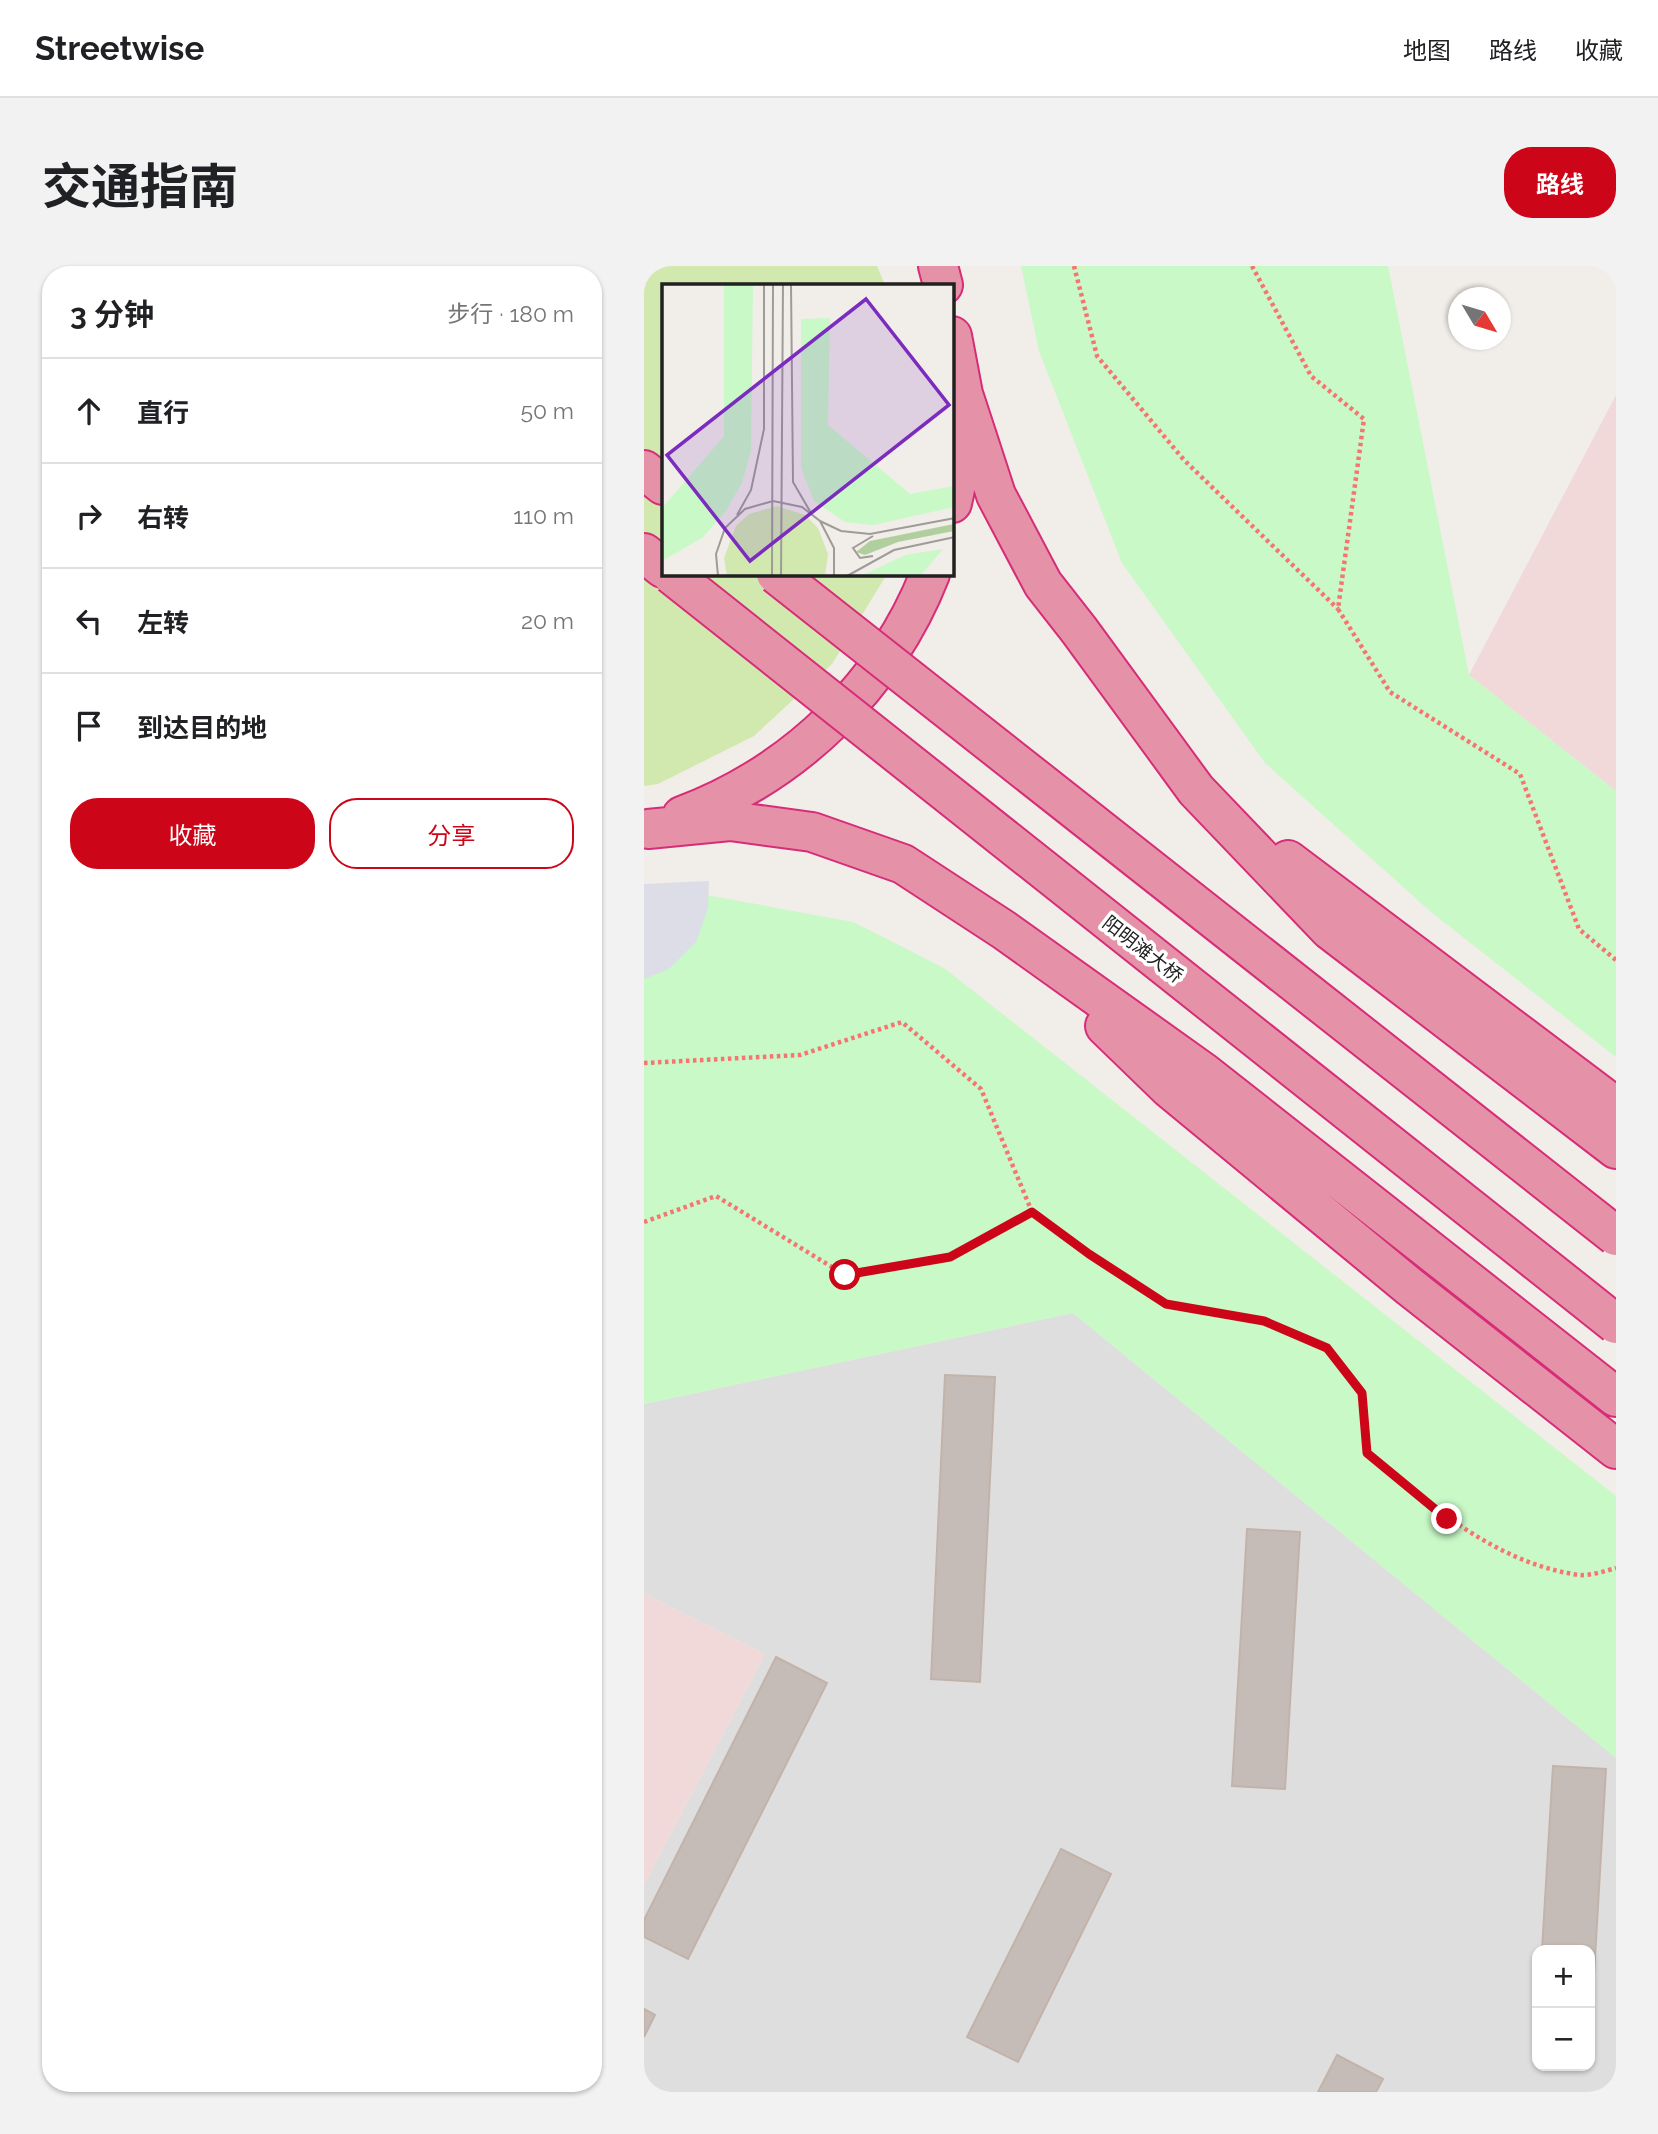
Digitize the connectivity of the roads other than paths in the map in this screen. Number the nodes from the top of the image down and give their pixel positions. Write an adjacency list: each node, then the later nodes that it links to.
1 (938, 266): 2 (highway)
2 (943, 284)
3 (954, 347): 4 (highway)
4 (963, 394): 7 (highway); 13 (highway)
5 (644, 470): 6 (highway)
6 (662, 484)
7 (954, 494)
8 (644, 553): 9 (highway)
9 (662, 567)
10 (674, 576): 19 (highway, 阳明滩大桥, bridge)
11 (779, 576): 18 (highway, bridge)
12 (929, 576): 14 (highway)
13 (1196, 790): 16 (highway); 17 (highway)
14 (646, 829): 15 (highway)
15 (1004, 930): 20 (highway); 21 (highway)
16 (1616, 1107)
17 (1616, 1149)
18 (1616, 1236)
19 (1616, 1324)
20 (1616, 1397)
21 (1616, 1449)

